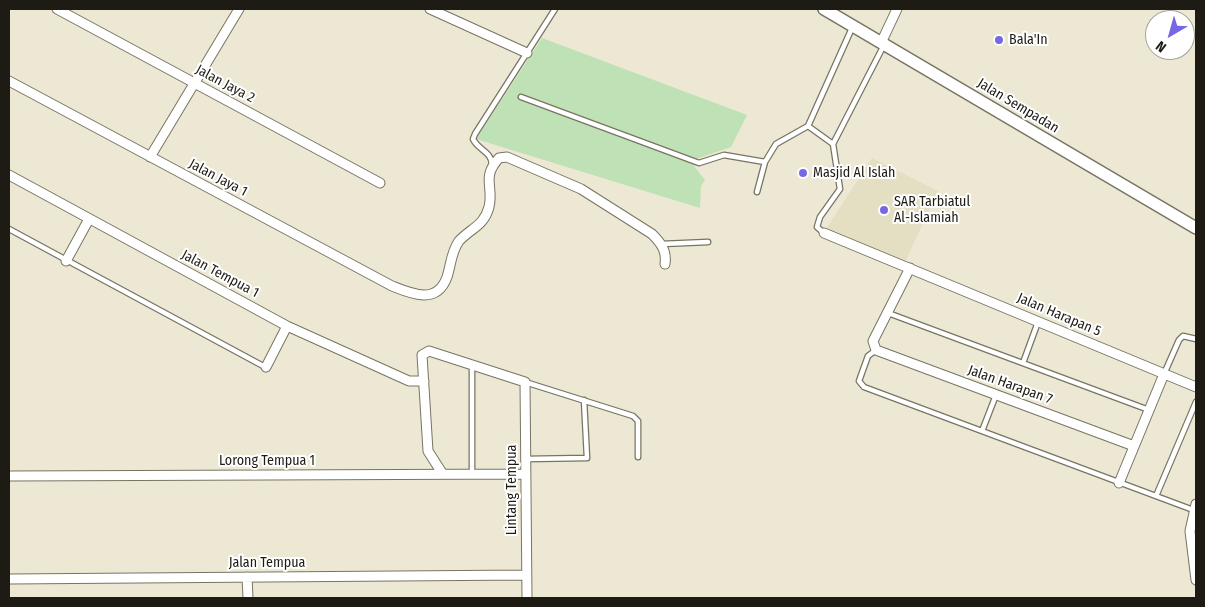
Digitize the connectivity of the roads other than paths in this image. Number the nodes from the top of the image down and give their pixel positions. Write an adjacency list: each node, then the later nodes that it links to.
1 (57, 9): 11 (street, Jalan Jaya 2)
2 (239, 9): 11 (street)
3 (430, 9): 9 (street)
4 (555, 9): 9 (lane)
5 (824, 9): 7 (street, Jalan Sempadan)
6 (897, 9): 8 (street)
7 (853, 26): 8 (street, Jalan Sempadan); 13 (lane)
8 (883, 43): 14 (lane); 22 (street, Jalan Sempadan)
9 (527, 53): 17 (lane)
10 (9, 81): 15 (street, Jalan Jaya 1)
11 (194, 82): 15 (street); 19 (street, Jalan Jaya 2)
12 (521, 97): 16 (lane)
13 (808, 126): 14 (lane); 16 (lane)
14 (833, 144): 24 (lane)
15 (150, 157): 17 (street, Jalan Jaya 1)
16 (765, 162): 20 (lane)
17 (492, 165): 26 (street)
18 (9, 175): 21 (street, Jalan Tempua 1)
19 (380, 183)
20 (757, 192)
21 (89, 219): 27 (street); 32 (street, Jalan Tempua 1)
22 (1196, 228)
23 (9, 229): 27 (lane)
24 (824, 232): 29 (street, Jalan Harapan 5)
25 (708, 242): 26 (lane)
26 (662, 244): 28 (street)
27 (66, 260): 37 (lane)
28 (665, 264)
29 (910, 268): 30 (street); 31 (street, Jalan Harapan 5)
30 (888, 312): 34 (street); 35 (lane)
31 (1038, 321): 35 (lane); 38 (street, Jalan Harapan 5)
32 (287, 326): 37 (street); 39 (street, Jalan Tempua 1)
33 (1196, 339): 38 (lane)
34 (876, 350): 42 (street, Jalan Harapan 7); 46 (lane)
35 (1023, 363): 45 (lane)
36 (472, 365): 39 (street); 40 (street); 51 (lane)
37 (266, 367)
38 (1164, 374): 41 (street, Jalan Harapan 5); 45 (street)
39 (424, 381): 50 (street)
40 (526, 382): 43 (lane); 49 (street, Lintang Tempua)
41 (1196, 387)
42 (996, 395): 46 (lane); 47 (street, Jalan Harapan 7)
43 (584, 400): 48 (lane); 49 (lane)
44 (1196, 402): 55 (lane)
45 (1149, 410): 47 (street)
46 (982, 431): 54 (lane)
47 (1134, 446): 54 (street)
48 (638, 456)
49 (526, 459): 52 (street, Lintang Tempua)
50 (442, 473): 51 (street, Lorong Tempua 1); 53 (street, Lorong Tempua 1)
51 (472, 473): 52 (street, Lorong Tempua 1)
52 (526, 474): 57 (street, Lintang Tempua)
53 (9, 476)
54 (1119, 483): 55 (lane)
55 (1156, 496): 56 (lane)
56 (1195, 509): 60 (street)
57 (526, 575): 58 (street, Jalan Tempua); 62 (street, Lintang Tempua)
58 (247, 577): 59 (street, Jalan Tempua); 61 (street)
59 (9, 579)
60 (1196, 580)
61 (248, 598)
62 (526, 598)

